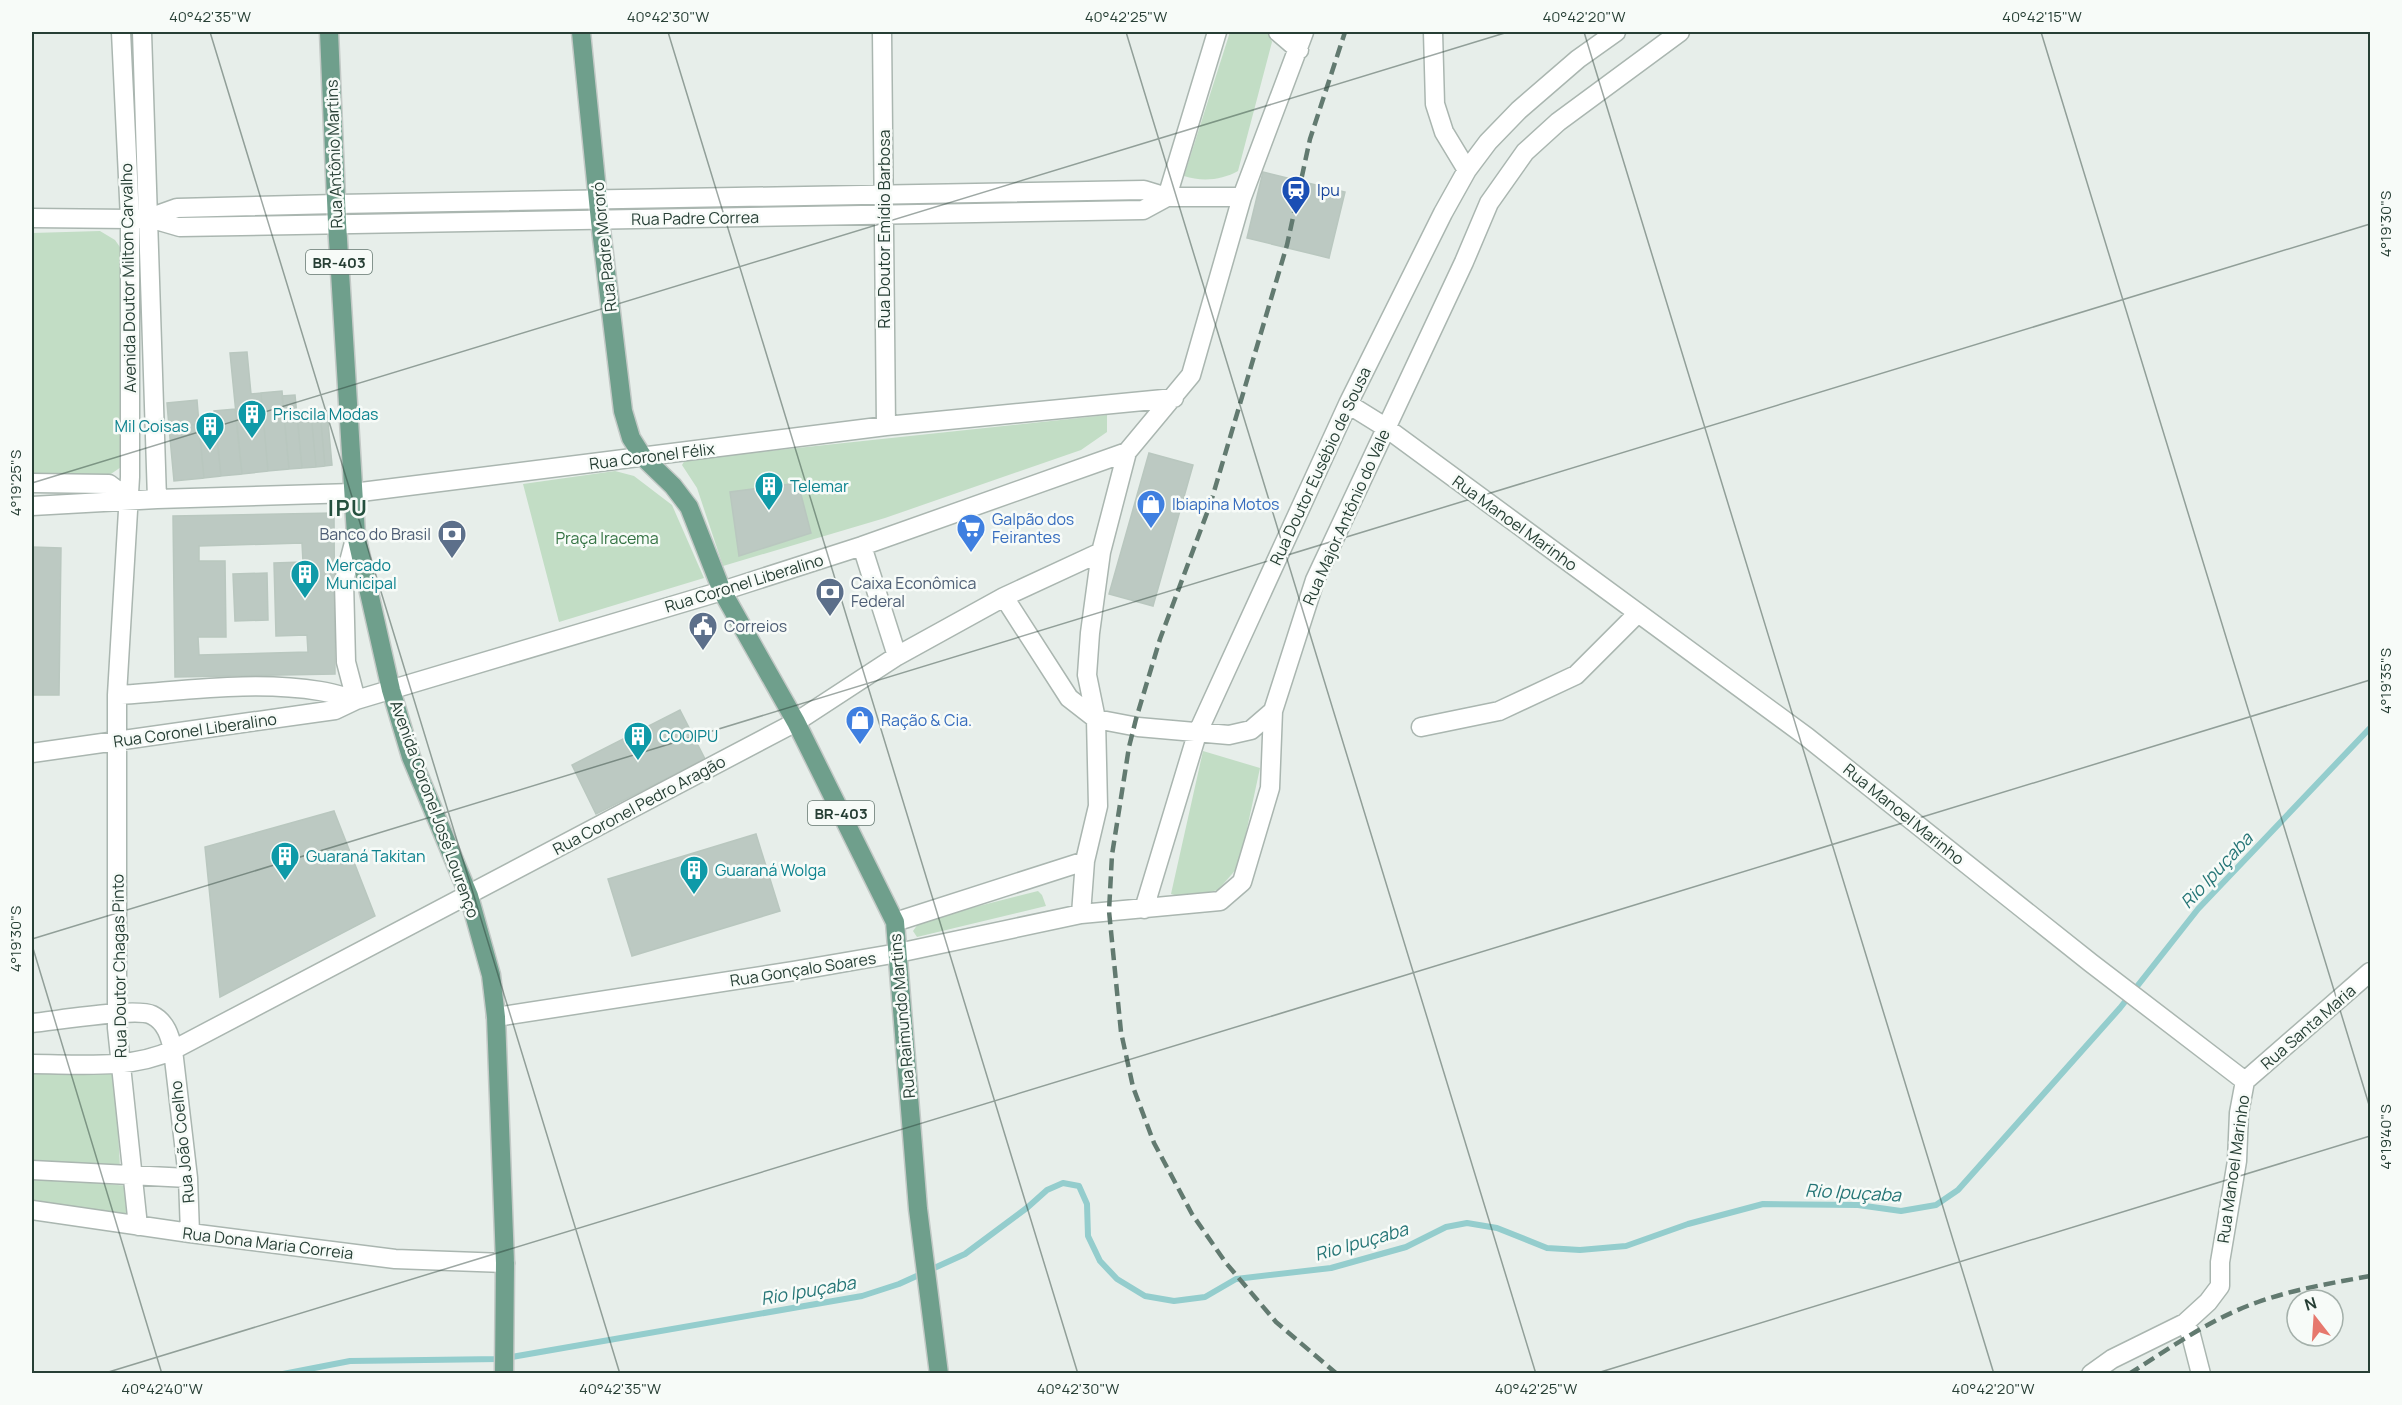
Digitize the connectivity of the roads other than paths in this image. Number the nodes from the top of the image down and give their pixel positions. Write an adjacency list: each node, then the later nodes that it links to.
1 (121, 32): 22 (street, Avenida Doutor Milton Carvalho)
2 (142, 32): 21 (street, Avenida Doutor Milton Carvalho)
3 (329, 32): 18 (main road, Rua Antônio Martins / BR-403)
4 (581, 32): 17 (main road, Rua Padre Mororó / BR-403)
5 (882, 32): 14 (street, Rua Doutor Emídio Barbosa)
6 (1217, 32): 15 (street)
7 (1278, 32): 12 (street)
8 (1304, 32): 12 (street)
9 (1433, 32): 13 (street)
10 (1616, 32): 13 (street, Rua Doutor Eusébio de Sousa)
11 (1680, 32): 28 (street, Rua Major Antônio do Vale)
12 (1299, 50): 16 (street)
13 (1467, 170): 26 (street, Rua Doutor Eusébio de Sousa)
14 (884, 194): 15 (street, Rua Padre Correa); 17 (street, Rua Padre Correa); 19 (street, Rua Doutor Emídio Barbosa)
15 (1167, 197): 16 (street, Rua Padre Correa); 19 (street, Rua Padre Correa)
16 (1242, 197): 25 (street)
17 (598, 200): 18 (street, Rua Padre Correa); 23 (main road, Rua Padre Mororó / BR-403)
18 (337, 204): 21 (street, Rua Padre Correa); 24 (main road, Rua Antônio Martins / BR-403)
19 (884, 214): 23 (street, Rua Padre Correa); 27 (street, Rua Doutor Emídio Barbosa)
20 (32, 218): 22 (street, Rua Padre Correa)
21 (149, 218): 22 (street, Rua Padre Correa); 24 (street, Rua Padre Correa); 33 (street, Avenida Doutor Milton Carvalho)
22 (130, 219): 34 (street, Avenida Doutor Milton Carvalho)
23 (600, 220): 24 (street, Rua Padre Correa); 30 (main road, Rua Padre Mororó / BR-403)
24 (337, 223): 32 (main road, Rua Antônio Martins / BR-403)
25 (1174, 398): 27 (street, Rua Coronel Félix); 29 (street)
26 (1348, 404): 28 (street, Rua Manoel Marinho); 50 (street, Rua Doutor Eusébio de Sousa)
27 (886, 426): 30 (street, Rua Coronel Félix)
28 (1385, 427): 41 (street, Rua Manoel Marinho); 46 (street, Rua Major Antônio do Vale)
29 (1127, 452): 37 (street, Rua Coronel Liberalino); 38 (street)
30 (643, 457): 32 (street, Rua Coronel Félix); 39 (main road, Rua Raimundo Martins / BR-403)
31 (32, 483): 34 (street)
32 (353, 493): 33 (street, Rua Coronel Félix); 36 (main road, Avenida Coronel José Lourenço / BR-403)
33 (157, 499): 34 (street, Rua Coronel Félix)
34 (130, 500): 35 (street, Rua Coronel Félix); 44 (street, Avenida Doutor Milton Carvalho)
35 (32, 506)
36 (356, 535): 43 (main road, Avenida Coronel José Lourenço / BR-403); 45 (street, Avenida Coronel José Lourenço)
37 (862, 546): 39 (street, Rua Coronel Liberalino); 42 (street)
38 (1101, 552): 40 (street, Rua Coronel Pedro Aragão); 47 (street)
39 (722, 591): 43 (street, Rua Coronel Liberalino); 48 (main road, Rua Raimundo Martins / BR-403)
40 (1004, 597): 42 (street, Rua Coronel Pedro Aragão); 47 (street)
41 (1638, 613): 49 (street); 66 (street, Rua Manoel Marinho)
42 (897, 656): 48 (street, Rua Coronel Pedro Aragão)
43 (391, 690): 45 (street, Rua Coronel Liberalino); 54 (main road, Avenida Coronel José Lourenço / BR-403)
44 (117, 695): 45 (street, Rua Coronel Liberalino); 51 (street, Avenida Doutor Milton Carvalho)
45 (356, 700): 51 (street, Rua Coronel Liberalino)
46 (1272, 711): 50 (street); 55 (street, Rua Major Antônio do Vale)
47 (1096, 719): 50 (street); 53 (street)
48 (796, 722): 54 (street, Rua Coronel Pedro Aragão); 57 (main road, Rua Raimundo Martins / BR-403)
49 (1421, 727)
50 (1197, 734): 55 (street, Rua Doutor Eusébio de Sousa)
51 (116, 741): 52 (street, Rua Coronel Liberalino); 60 (street, Rua Doutor Chagas Pinto)
52 (32, 753)
53 (1085, 861): 56 (street); 57 (street)
54 (469, 896): 61 (main road, Avenida Coronel José Lourenço / BR-403); 63 (street, Rua Coronel Pedro Aragão)
55 (1144, 909): 56 (street, Rua Gonçalo Soares)
56 (1081, 914): 58 (street, Rua Gonçalo Soares)
57 (895, 922): 58 (main road, Rua Raimundo Martins / BR-403)
58 (898, 953): 61 (street, Rua Gonçalo Soares); 76 (main road, Rua Raimundo Martins / BR-403)
59 (2370, 972): 66 (street, Rua Santa Maria)
60 (117, 1013): 62 (street, Rua João Coelho); 63 (street, Rua João Coelho); 65 (street, Rua Doutor Chagas Pinto)
61 (496, 1017): 73 (main road, Avenida Coronel José Lourenço / BR-403)
62 (32, 1023)
63 (173, 1050): 65 (street, Rua Coronel Pedro Aragão); 69 (street, Rua João Coelho)
64 (32, 1064): 65 (street, Rua Coronel Pedro Aragão)
65 (121, 1064): 68 (street, Rua Doutor Chagas Pinto)
66 (2245, 1082): 74 (street, Rua Manoel Marinho)
67 (32, 1170): 68 (street)
68 (134, 1177): 69 (street); 71 (street, Rua Doutor Chagas Pinto)
69 (188, 1178): 72 (street, Rua João Coelho)
70 (32, 1210): 71 (street, Rua Dona Maria Correia)
71 (138, 1226): 72 (street, Rua Dona Maria Correia)
72 (190, 1233): 73 (street, Rua Dona Maria Correia)
73 (505, 1263): 75 (main road, Avenida Coronel José Lourenço / BR-403)
74 (2185, 1323): 77 (street, Rua Manoel Marinho); 78 (street)
75 (504, 1374)
76 (939, 1374)
77 (2091, 1374)
78 (2200, 1374)

